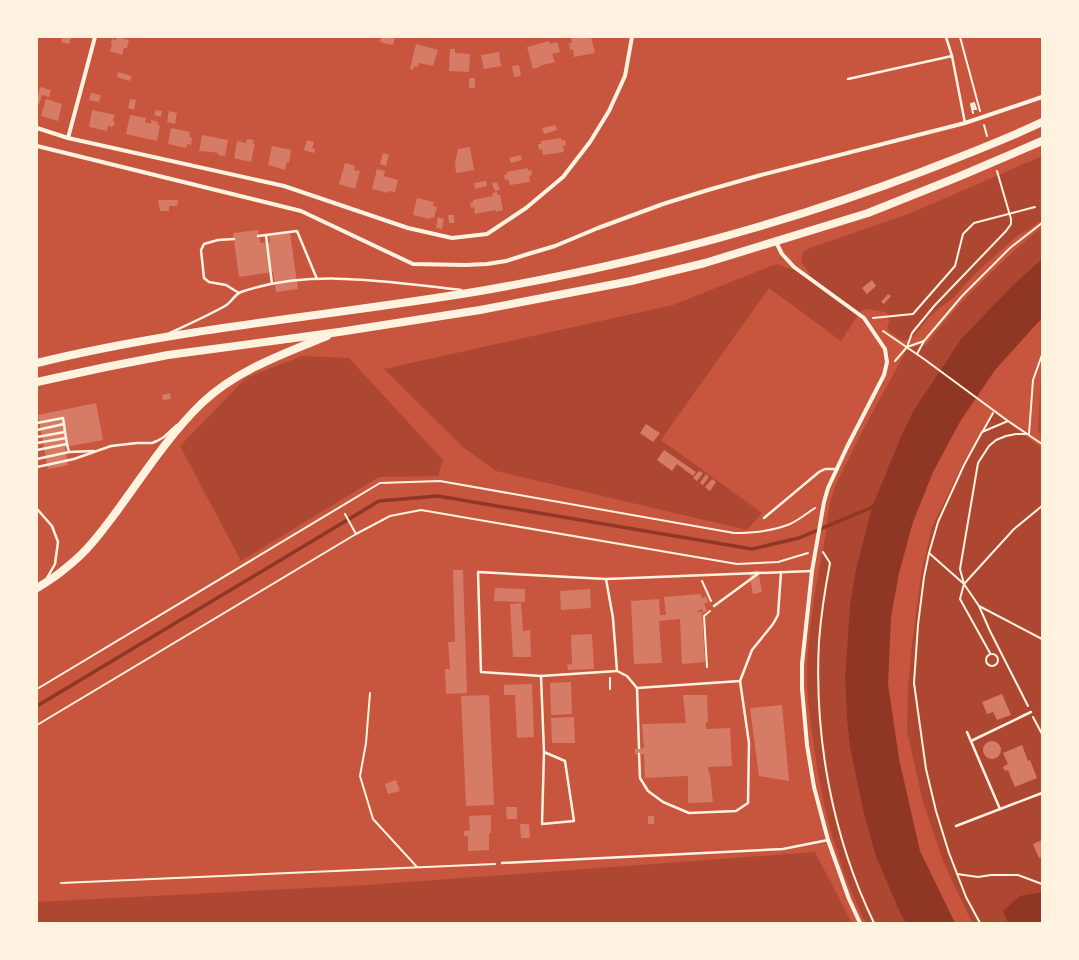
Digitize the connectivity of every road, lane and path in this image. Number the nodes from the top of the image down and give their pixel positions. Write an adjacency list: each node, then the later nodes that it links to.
1 (94, 37): 14 (street)
2 (632, 37): 14 (street)
3 (946, 37): 5 (lane)
4 (960, 37): 8 (path)
5 (952, 56): 6 (lane); 11 (lane)
6 (848, 79)
7 (1042, 97): 11 (street)
8 (981, 115)
9 (983, 122): 13 (path)
10 (1042, 122): 26 (main road)
11 (965, 123): 16 (street)
12 (37, 128): 14 (street)
13 (987, 137)
14 (68, 138)
15 (1042, 142): 23 (main road)
16 (37, 146)
17 (996, 167): 33 (path)
18 (1035, 207): 28 (path)
19 (1042, 223): 32 (path)
20 (266, 234): 21 (lane); 24 (lane); 25 (lane)
21 (258, 236)
22 (234, 239): 27 (lane)
23 (776, 242): 28 (street); 30 (main road)
24 (317, 279): 25 (lane); 26 (lane)
25 (272, 284): 27 (lane)
26 (474, 292): 31 (main road)
27 (239, 293): 31 (lane)
28 (864, 318): 57 (street)
29 (879, 328): 33 (path)
30 (339, 332): 37 (main road); 39 (main road)
31 (164, 337): 36 (main road)
32 (924, 341): 33 (path); 34 (path)
33 (907, 347): 34 (path)
34 (917, 354): 40 (path)
35 (1042, 355): 46 (path)
36 (37, 363)
37 (37, 382)
38 (993, 413): 45 (path)
39 (184, 421): 53 (lane); 72 (main road)
40 (1008, 421): 45 (path); 46 (path)
41 (37, 423): 42 (lane)
42 (64, 424): 43 (lane); 44 (lane)
43 (37, 430)
44 (65, 432): 47 (lane); 48 (lane)
45 (982, 432): 65 (path)
46 (1029, 434): 51 (path); 71 (path)
47 (37, 437)
48 (66, 438): 49 (lane); 50 (lane)
49 (37, 443)
50 (67, 444): 52 (lane); 54 (lane)
51 (1042, 444)
52 (37, 450)
53 (97, 451): 54 (lane); 56 (lane)
54 (69, 452): 55 (lane)
55 (37, 459)
56 (37, 467)
57 (837, 469): 58 (street); 62 (lane)
58 (823, 504): 64 (street); 83 (path)
59 (1042, 506): 71 (path)
60 (37, 509): 72 (lane)
61 (345, 514): 63 (path)
62 (764, 518)
63 (356, 534): 64 (path); 87 (path)
64 (815, 551): 68 (street); 104 (path)
65 (929, 554): 71 (path); 100 (path)
66 (760, 572): 67 (lane); 69 (lane); 73 (lane)
67 (781, 572): 68 (lane); 81 (lane)
68 (812, 572): 97 (street)
69 (699, 575): 70 (lane); 73 (path)
70 (606, 579): 78 (lane); 80 (lane)
71 (964, 584): 74 (path); 76 (path)
72 (40, 586)
73 (714, 606): 77 (path)
74 (978, 606): 75 (path); 86 (path)
75 (1042, 638)
76 (990, 654): 76 (path)
77 (706, 667)
78 (617, 671): 79 (lane); 82 (lane)
79 (610, 672): 80 (lane); 84 (path)
80 (541, 676): 92 (lane)
81 (740, 681): 82 (lane); 93 (lane)
82 (637, 688): 91 (lane)
83 (37, 689)
84 (610, 689)
85 (370, 693): 99 (path)
86 (1031, 712): 89 (path); 90 (lane)
87 (37, 725)
88 (967, 732): 90 (lane)
89 (1042, 734)
90 (971, 741): 95 (lane)
91 (639, 748)
92 (544, 752): 92 (lane)
93 (639, 754)
94 (1042, 793): 95 (lane)
95 (1000, 809): 96 (lane)
96 (956, 826)
97 (828, 840): 98 (lane); 103 (street)
98 (502, 863): 99 (path)
99 (417, 866): 101 (path)
100 (957, 874): 102 (path); 105 (path)
101 (61, 883)
102 (1042, 884)
103 (860, 923)
104 (874, 923)
105 (980, 923)

